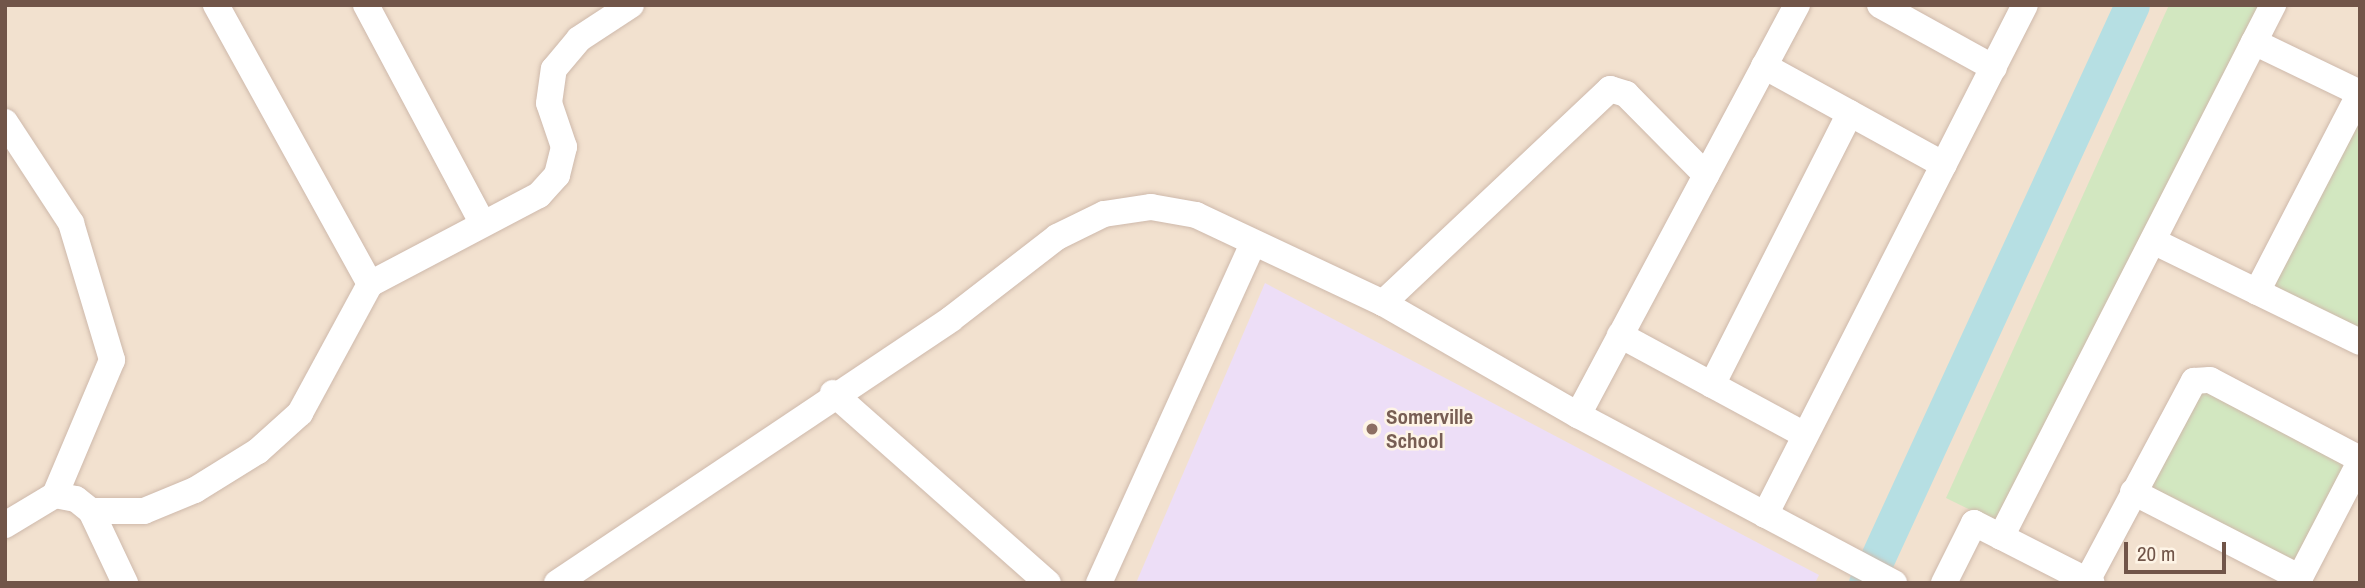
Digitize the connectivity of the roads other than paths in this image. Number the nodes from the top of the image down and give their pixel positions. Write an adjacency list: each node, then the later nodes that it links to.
1 (216, 5): 18 (street)
2 (366, 5): 15 (street)
3 (631, 5): 15 (street)
4 (1797, 5): 9 (street)
5 (1880, 5): 10 (street)
6 (2025, 5): 10 (street)
7 (2273, 5): 8 (street)
8 (2255, 43): 16 (street); 19 (street)
9 (1764, 66): 11 (street); 14 (street)
10 (1994, 68): 13 (street)
11 (1850, 113): 13 (street); 23 (street)
12 (5, 122): 29 (street)
13 (1944, 165): 26 (street)
14 (1706, 175): 20 (street); 21 (street)
15 (483, 224): 18 (street)
16 (2153, 241): 19 (street); 33 (street)
17 (1252, 245): 20 (street); 24 (street); 39 (street)
18 (370, 284): 30 (street)
19 (2257, 292): 22 (street)
20 (1383, 303): 25 (street)
21 (1620, 335): 23 (street); 25 (street)
22 (2360, 342)
23 (1712, 385): 26 (street)
24 (833, 393): 37 (street); 38 (street)
25 (1577, 415): 31 (street)
26 (1805, 435): 31 (street)
27 (2360, 461): 28 (street); 34 (street)
28 (2133, 492): 34 (street); 35 (street)
29 (55, 495): 30 (street); 32 (street)
30 (91, 511): 36 (street)
31 (1765, 515): 40 (street)
32 (5, 525)
33 (2001, 537): 35 (street); 41 (street)
34 (2299, 581)
35 (2090, 582)
36 (125, 583)
37 (557, 583)
38 (1048, 583)
39 (1099, 583)
40 (1894, 583)
41 (1944, 583)

